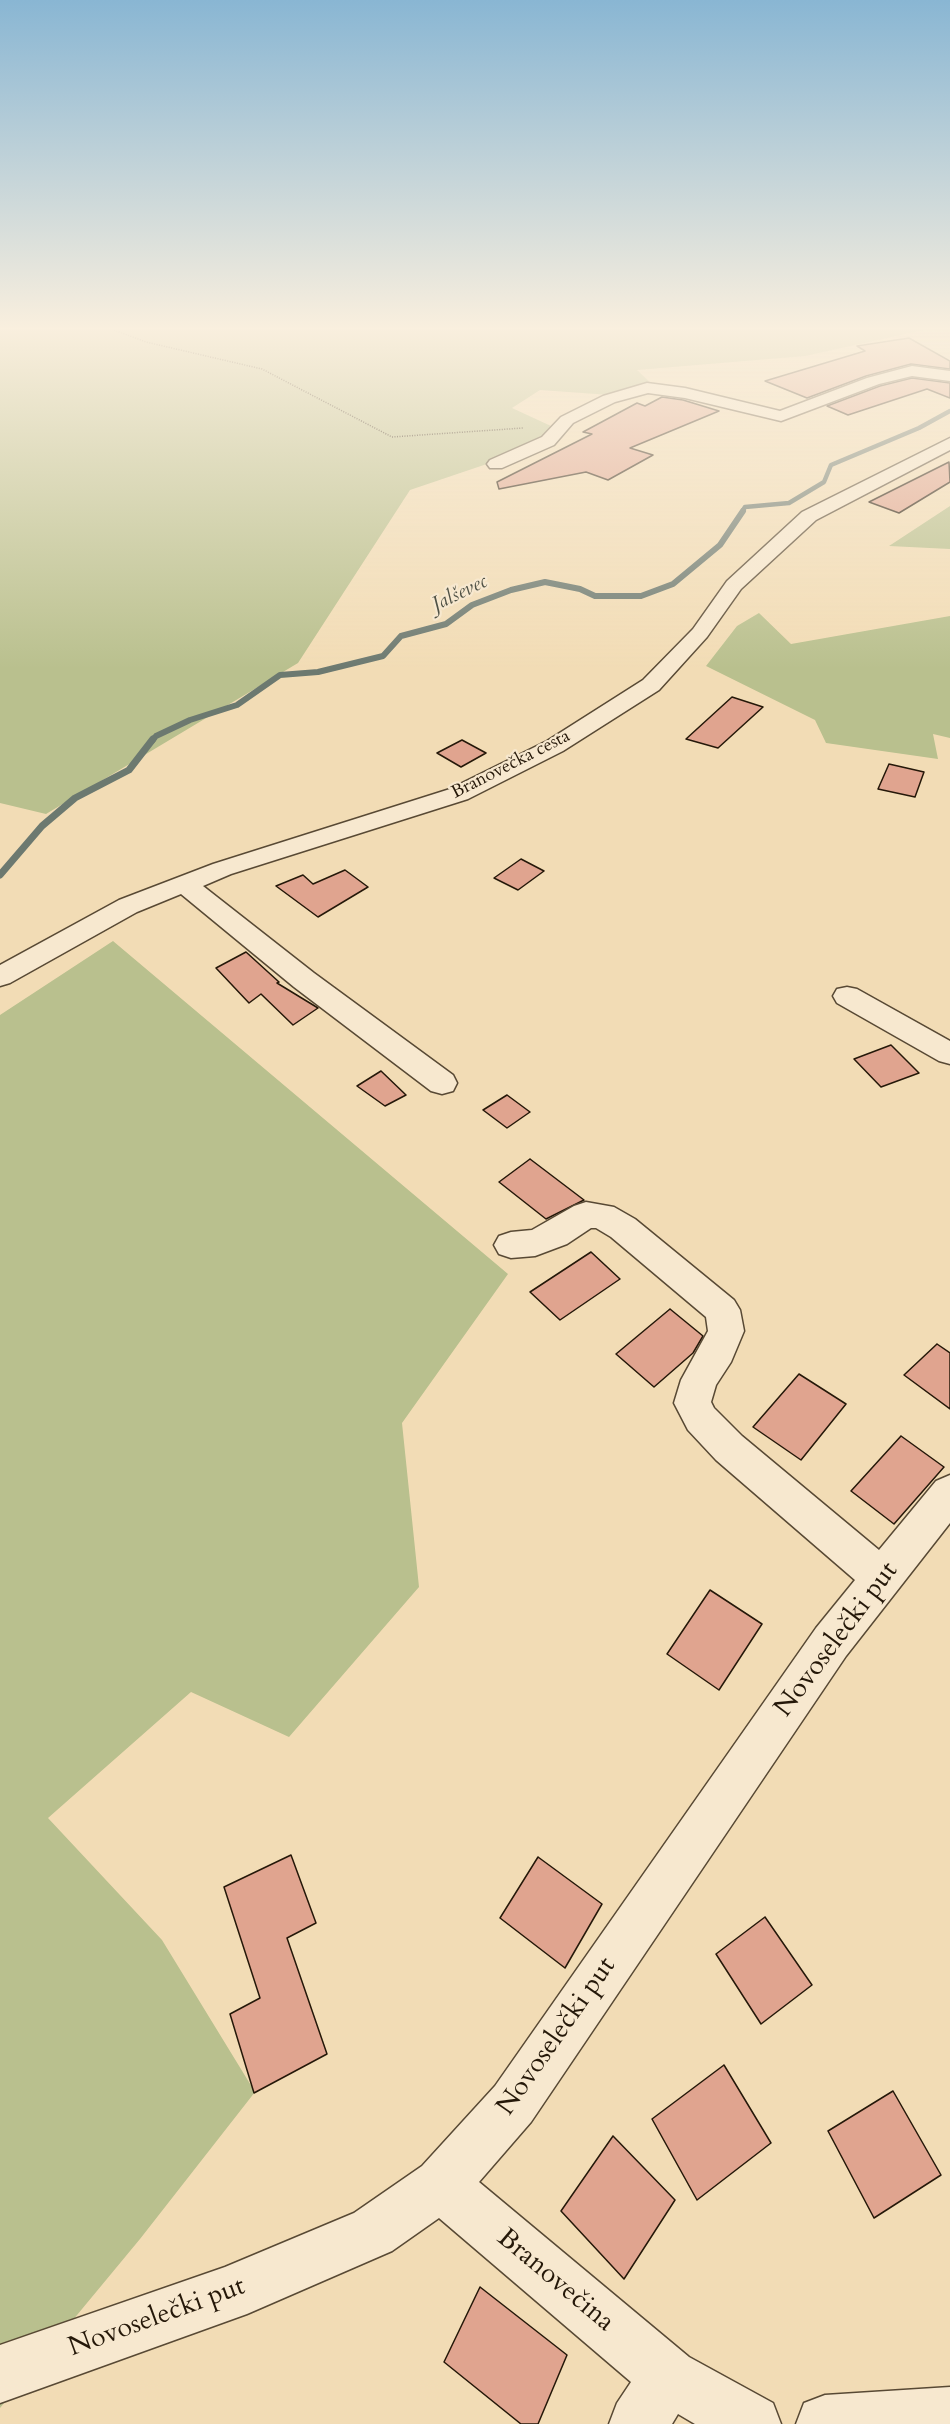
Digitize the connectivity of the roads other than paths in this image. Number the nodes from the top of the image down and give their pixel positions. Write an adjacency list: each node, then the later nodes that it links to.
1 (543, 443): 5 (street)
2 (950, 443): 4 (street, Branovečka cesta)
3 (950, 455): 4 (street, Branovečka cesta)
4 (921, 458): 6 (street, Branovečka cesta)
5 (496, 464)
6 (185, 884): 7 (street, Branovečka cesta); 10 (street)
7 (0, 977)
8 (847, 996): 9 (street)
9 (950, 1054)
10 (442, 1083)
11 (511, 1245): 13 (street)
12 (950, 1494): 13 (street, Novoselečki put)
13 (882, 1578): 14 (street, Novoselečki put)
14 (441, 2185): 15 (street, Novoselečki put); 16 (street, Branovečina)
15 (0, 2374)
16 (669, 2376): 18 (street); 19 (street, Branovečina)
17 (950, 2416): 20 (street)
18 (638, 2424)
19 (752, 2424)
20 (825, 2424)

